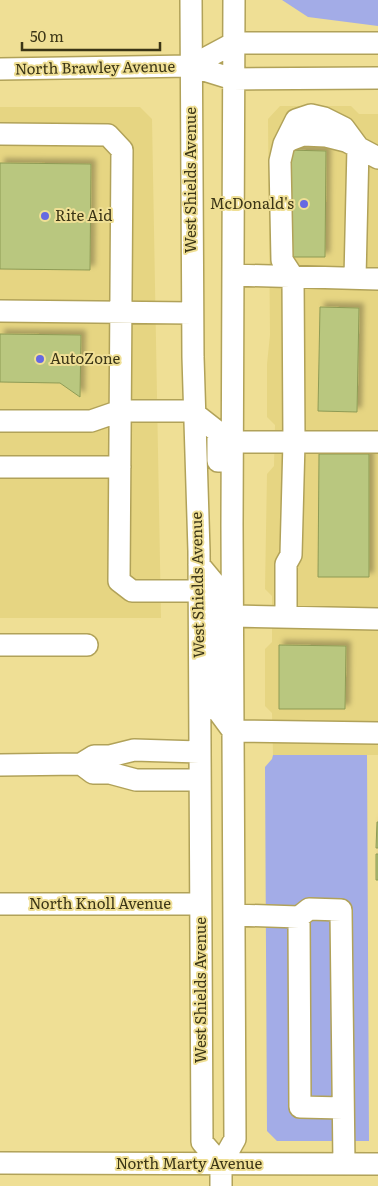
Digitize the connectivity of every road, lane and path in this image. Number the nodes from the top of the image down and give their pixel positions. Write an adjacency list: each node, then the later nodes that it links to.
1 (191, 0): 5 (street, West Shields Avenue)
2 (234, 0): 3 (street)
3 (234, 43): 4 (street, North Brawley Avenue); 5 (street, North Brawley Avenue); 7 (street)
4 (378, 43)
5 (191, 66): 6 (street, North Brawley Avenue); 7 (street, North Brawley Avenue); 18 (street, West Shields Avenue)
6 (0, 69)
7 (233, 78): 8 (street, North Brawley Avenue); 12 (street)
8 (378, 78)
9 (0, 134): 17 (street)
10 (358, 147): 11 (street); 13 (street); 14 (street)
11 (378, 158)
12 (233, 275): 13 (street); 22 (street)
13 (293, 277): 14 (street); 23 (street)
14 (355, 278): 15 (street)
15 (378, 279)
16 (0, 310): 17 (street)
17 (122, 312): 18 (street); 19 (street)
18 (192, 313): 20 (street, West Shields Avenue)
19 (120, 411): 20 (street); 21 (street); 25 (street)
20 (194, 412): 27 (street); 28 (street, West Shields Avenue)
21 (0, 420)
22 (233, 442): 23 (street); 27 (street)
23 (294, 442): 24 (street); 31 (street)
24 (378, 442)
25 (120, 466): 26 (street); 29 (street)
26 (0, 467)
27 (232, 525): 30 (street)
28 (198, 565): 29 (street, West Shields Avenue); 35 (street)
29 (199, 590): 37 (street, West Shields Avenue)
30 (233, 616): 31 (street); 35 (street)
31 (286, 617): 32 (street)
32 (378, 619)
33 (0, 645): 34 (street)
34 (87, 645)
35 (233, 731): 36 (street); 43 (street)
36 (378, 733)
37 (199, 752): 39 (street); 40 (street, West Shields Avenue)
38 (0, 764): 39 (street)
39 (81, 764): 40 (street)
40 (199, 780): 42 (street, West Shields Avenue)
41 (0, 904): 42 (street, North Knoll Avenue)
42 (200, 904): 47 (street, West Shields Avenue)
43 (234, 915): 44 (street); 47 (street)
44 (299, 917): 45 (street); 45 (street)
45 (343, 1108): 48 (street)
46 (0, 1163): 47 (street, North Marty Avenue)
47 (221, 1164): 48 (street, North Marty Avenue); 50 (street)
48 (344, 1164): 49 (street, North Marty Avenue)
49 (378, 1164)
50 (221, 1186)

